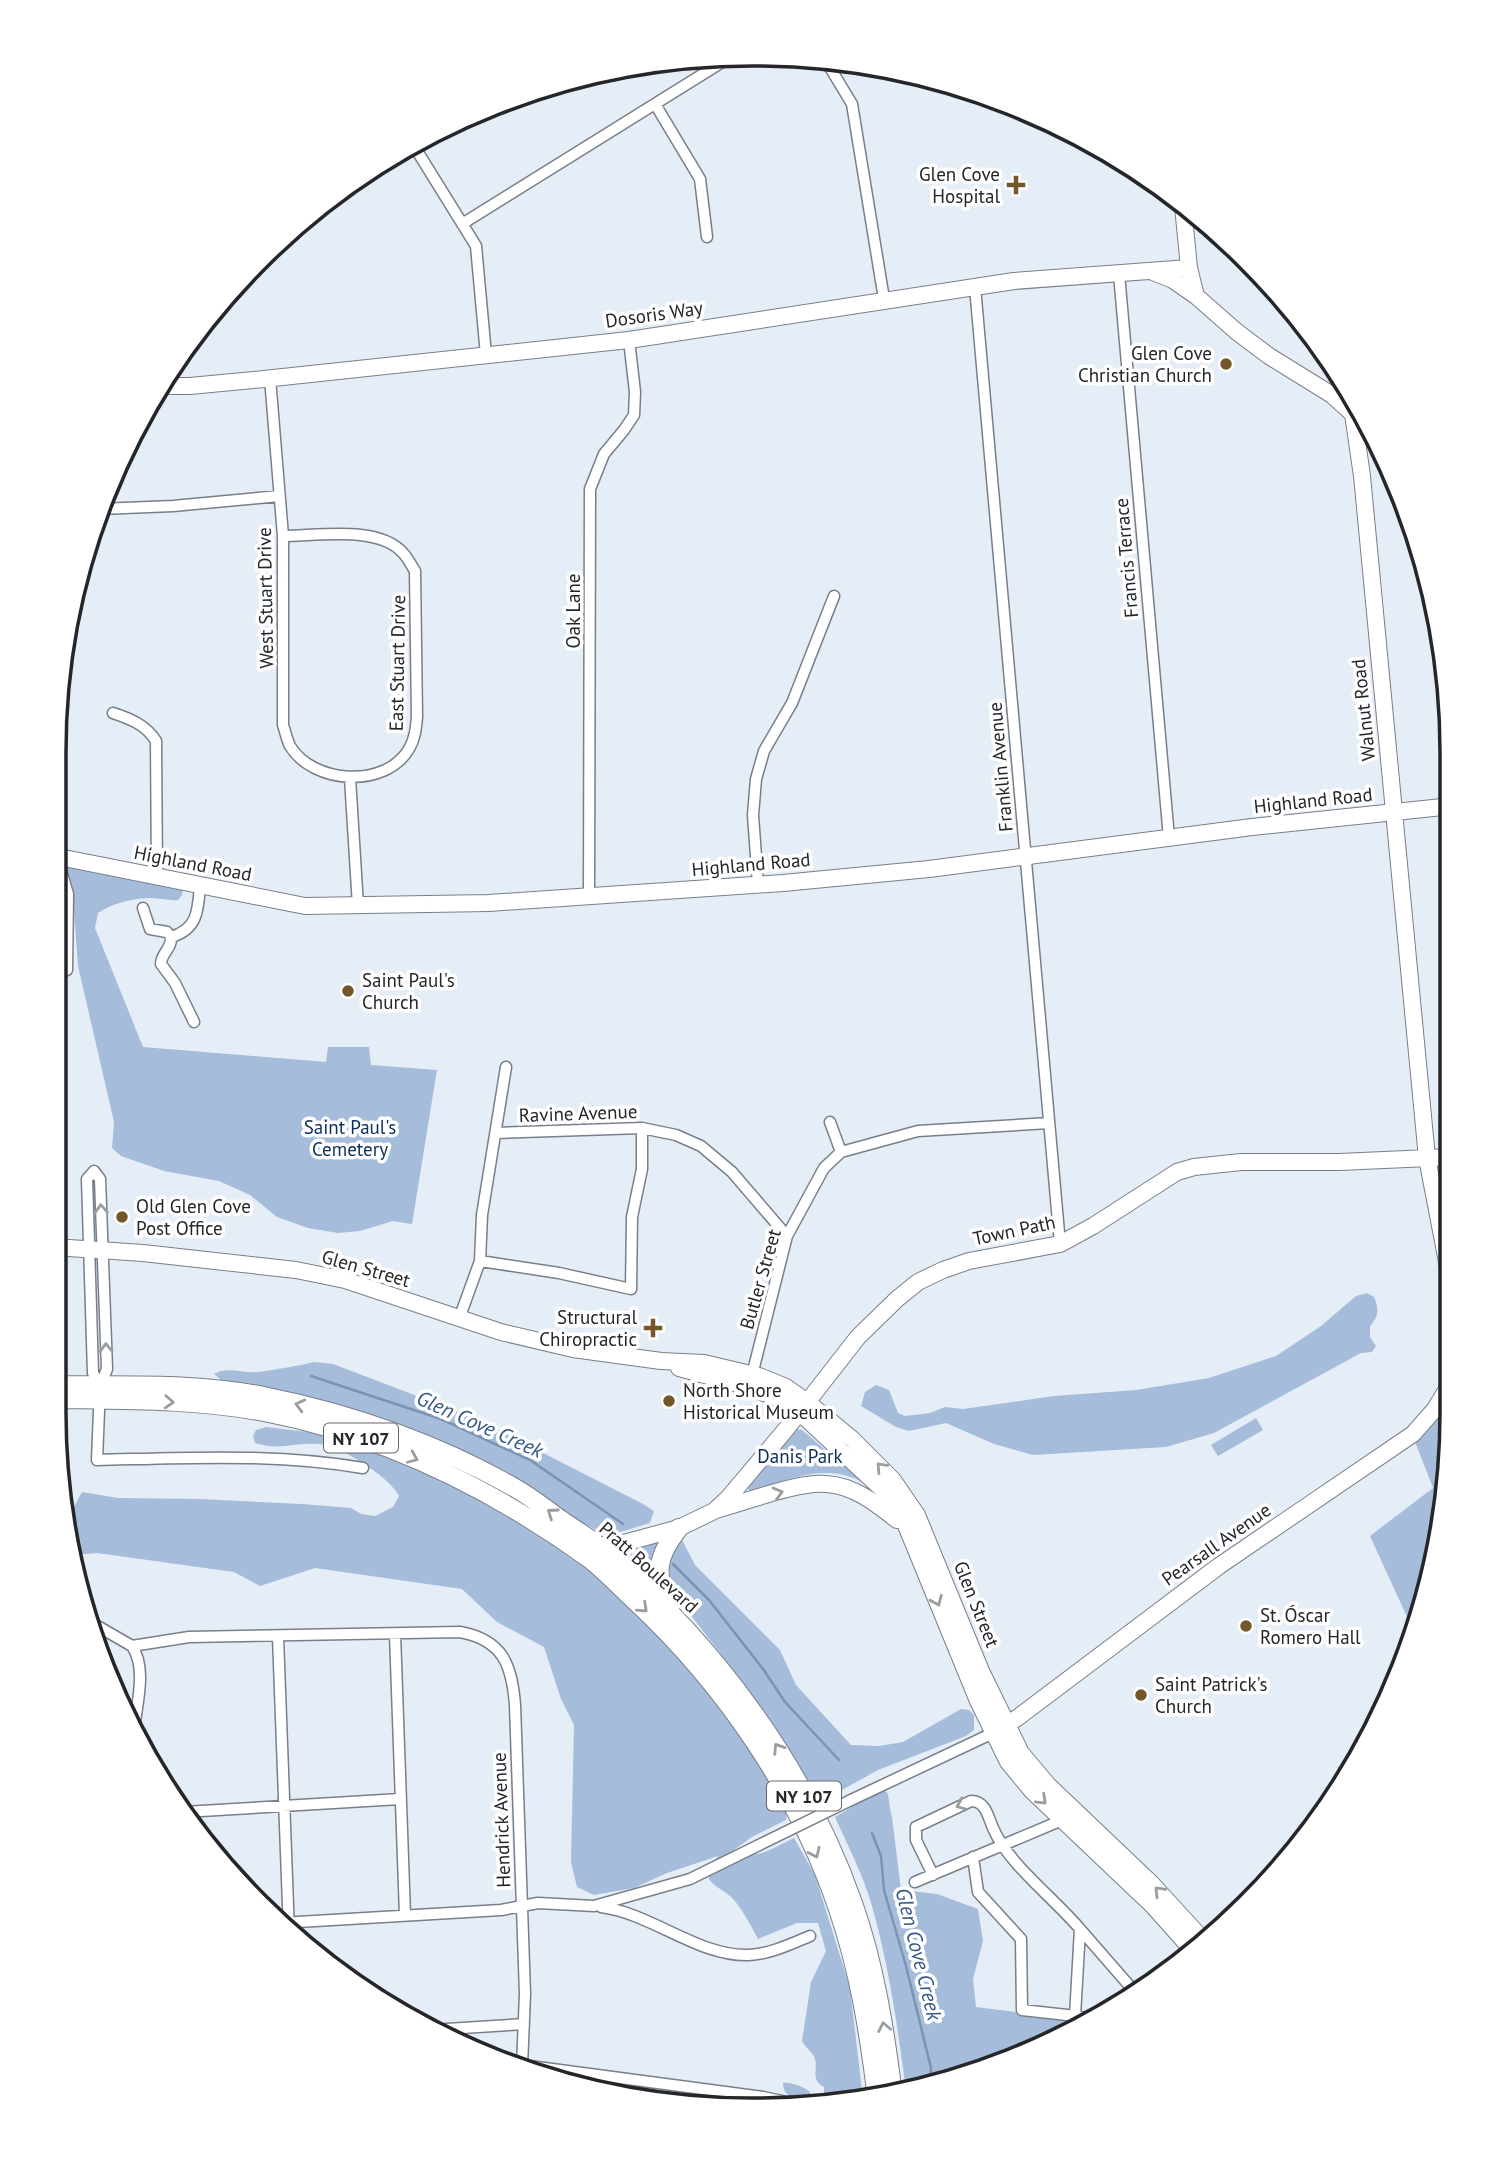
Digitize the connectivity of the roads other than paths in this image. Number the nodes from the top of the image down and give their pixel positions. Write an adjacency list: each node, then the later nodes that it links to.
1 (713, 68): 3 (street)
2 (832, 71): 13 (street)
3 (655, 104): 6 (street); 7 (street)
4 (419, 153): 6 (street)
5 (1184, 219): 8 (street)
6 (462, 224): 15 (street)
7 (707, 237)
8 (1189, 268): 9 (street, Dosoris Way); 12 (street)
9 (1151, 271): 10 (street, Dosoris Way); 12 (street)
10 (1119, 274): 11 (street, Dosoris Way); 28 (street, Francis Terrace)
11 (975, 286): 13 (street, Dosoris Way); 29 (street, Franklin Avenue)
12 (1196, 296): 18 (street, Walnut Road)
13 (884, 299): 14 (street, Dosoris Way)
14 (629, 340): 15 (street, Dosoris Way); 35 (street, Oak Lane)
15 (486, 355): 16 (street, Dosoris Way)
16 (270, 378): 17 (street, Dosoris Way); 20 (street, West Stuart Drive)
17 (173, 386)
18 (1344, 404)
19 (1358, 429): 27 (street, Walnut Road)
20 (279, 496): 21 (street); 22 (street, West Stuart Drive)
21 (112, 509)
22 (283, 536): 25 (street, West Stuart Drive); 25 (street, East Stuart Drive)
23 (834, 596): 32 (street)
24 (113, 713): 31 (street)
25 (351, 778): 36 (street)
26 (1440, 807): 27 (street, Highland Road)
27 (1395, 812): 28 (street, Highland Road); 48 (street, Walnut Road)
28 (1169, 838): 29 (street, Highland Road)
29 (1025, 857): 32 (street, Highland Road); 43 (street, Franklin Avenue)
30 (66, 859): 31 (street, Highland Road)
31 (157, 877): 33 (street, Highland Road)
32 (758, 884): 35 (street, Highland Road)
33 (200, 886): 36 (street, Highland Road); 38 (street)
34 (66, 888): 39 (street)
35 (589, 896): 36 (street, Highland Road)
36 (358, 906)
37 (143, 908): 38 (street)
38 (171, 937): 40 (street)
39 (66, 970)
40 (194, 1022)
41 (506, 1067): 45 (street)
42 (830, 1122): 46 (street)
43 (1049, 1123): 46 (street); 51 (street, Franklin Avenue)
44 (642, 1128): 45 (street, Ravine Avenue); 50 (street, Ravine Avenue); 54 (street)
45 (496, 1133): 54 (street)
46 (841, 1152): 50 (street, Butler Street)
47 (1440, 1157): 48 (street, Town Path)
48 (1427, 1158): 49 (street, Walnut Road); 51 (street, Town Path)
49 (1440, 1226)
50 (787, 1236): 56 (street, Butler Street)
51 (1060, 1244): 61 (street, Town Path)
52 (66, 1248): 53 (street, Glen Street)
53 (96, 1249): 53 (street, one-way to 53); 55 (street, Glen Street); 58 (street); 58 (street, one-way to 53)
54 (480, 1261): 55 (street)
55 (459, 1319): 56 (street, Glen Street)
56 (751, 1381): 61 (street, Glen Street)
57 (66, 1387): 58 (main road, Pratt Boulevard)
58 (100, 1393): 59 (main road, Pratt Boulevard); 62 (street); 68 (main road, Pratt Boulevard / NY 107)
59 (66, 1397)
60 (1440, 1401): 76 (street, Pearsall Avenue)
61 (803, 1407): 63 (street, Glen Street); 65 (street, Town Path)
62 (363, 1468)
63 (891, 1489): 64 (street); 66 (street, Glen Street); 69 (street, Glen Street)
64 (856, 1493): 65 (street, Town Path, one-way to 64); 66 (street, Town Path)
65 (714, 1511): 67 (street, Town Path)
66 (905, 1523): 69 (street, Glen Street)
67 (679, 1528): 68 (street, Town Path); 70 (main road)
68 (601, 1557): 70 (main road, Pratt Boulevard / NY 107); 101 (main road, Pratt Boulevard / NY 107, one-way to 101)
69 (932, 1569): 76 (street, Glen Street)
70 (675, 1616): 100 (main road, Pratt Boulevard / NY 107, one-way to 70)
71 (102, 1628): 74 (street)
72 (395, 1634): 73 (street, Hendrick Avenue); 77 (street); 86 (street, Hendrick Avenue)
73 (278, 1637): 74 (street, Hendrick Avenue); 78 (street)
74 (132, 1646): 75 (street)
75 (136, 1713)
76 (1000, 1729): 80 (street, Glen Street); 85 (street, Hendrick Avenue, bridge)
77 (400, 1799): 78 (street); 88 (street)
78 (284, 1806): 79 (street); 87 (street)
79 (196, 1811)
80 (1069, 1816): 81 (street); 91 (street, Glen Street, one-way to 80); 93 (street, Glen Street)
81 (1000, 1845): 82 (street); 83 (street, one-way to 83); 90 (street)
82 (973, 1857): 83 (street); 95 (street)
83 (933, 1875): 84 (street)
84 (915, 1882)
85 (594, 1906): 86 (street, Hendrick Avenue); 92 (street)
86 (522, 1907): 88 (street); 96 (street)
87 (286, 1913)
88 (405, 1915): 89 (street)
89 (298, 1925)
90 (1080, 1929): 94 (street); 95 (street)
91 (1198, 1934)
92 (810, 1936)
93 (1186, 1943)
94 (1129, 1985)
95 (1075, 2016)
96 (524, 2024): 97 (street); 98 (street)
97 (453, 2029)
98 (522, 2057)
99 (568, 2072): 102 (street)
100 (892, 2083)
101 (876, 2086)
102 (765, 2097)

